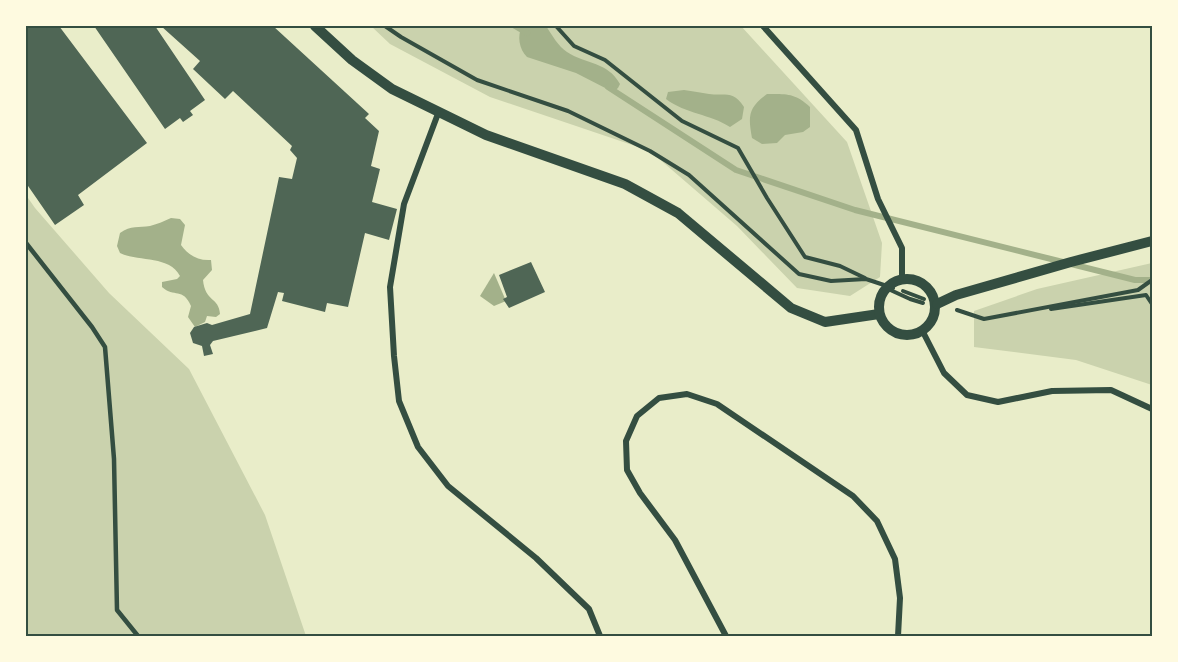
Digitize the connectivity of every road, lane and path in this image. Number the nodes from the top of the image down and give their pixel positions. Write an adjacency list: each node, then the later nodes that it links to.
1 (315, 26): 5 (street)
2 (385, 26): 3 (path)
3 (556, 26)
4 (763, 26): 8 (street)
5 (439, 111): 12 (street); 16 (street)
6 (1152, 241): 10 (street)
7 (26, 243): 15 (lane)
8 (902, 278): 10 (street); 12 (street)
9 (1152, 280): 11 (path)
10 (937, 304): 13 (street)
11 (1152, 304)
12 (879, 314): 13 (street)
13 (923, 332): 14 (street)
14 (1152, 409)
15 (138, 636)
16 (600, 636)
17 (726, 636): 18 (street)
18 (898, 636)

